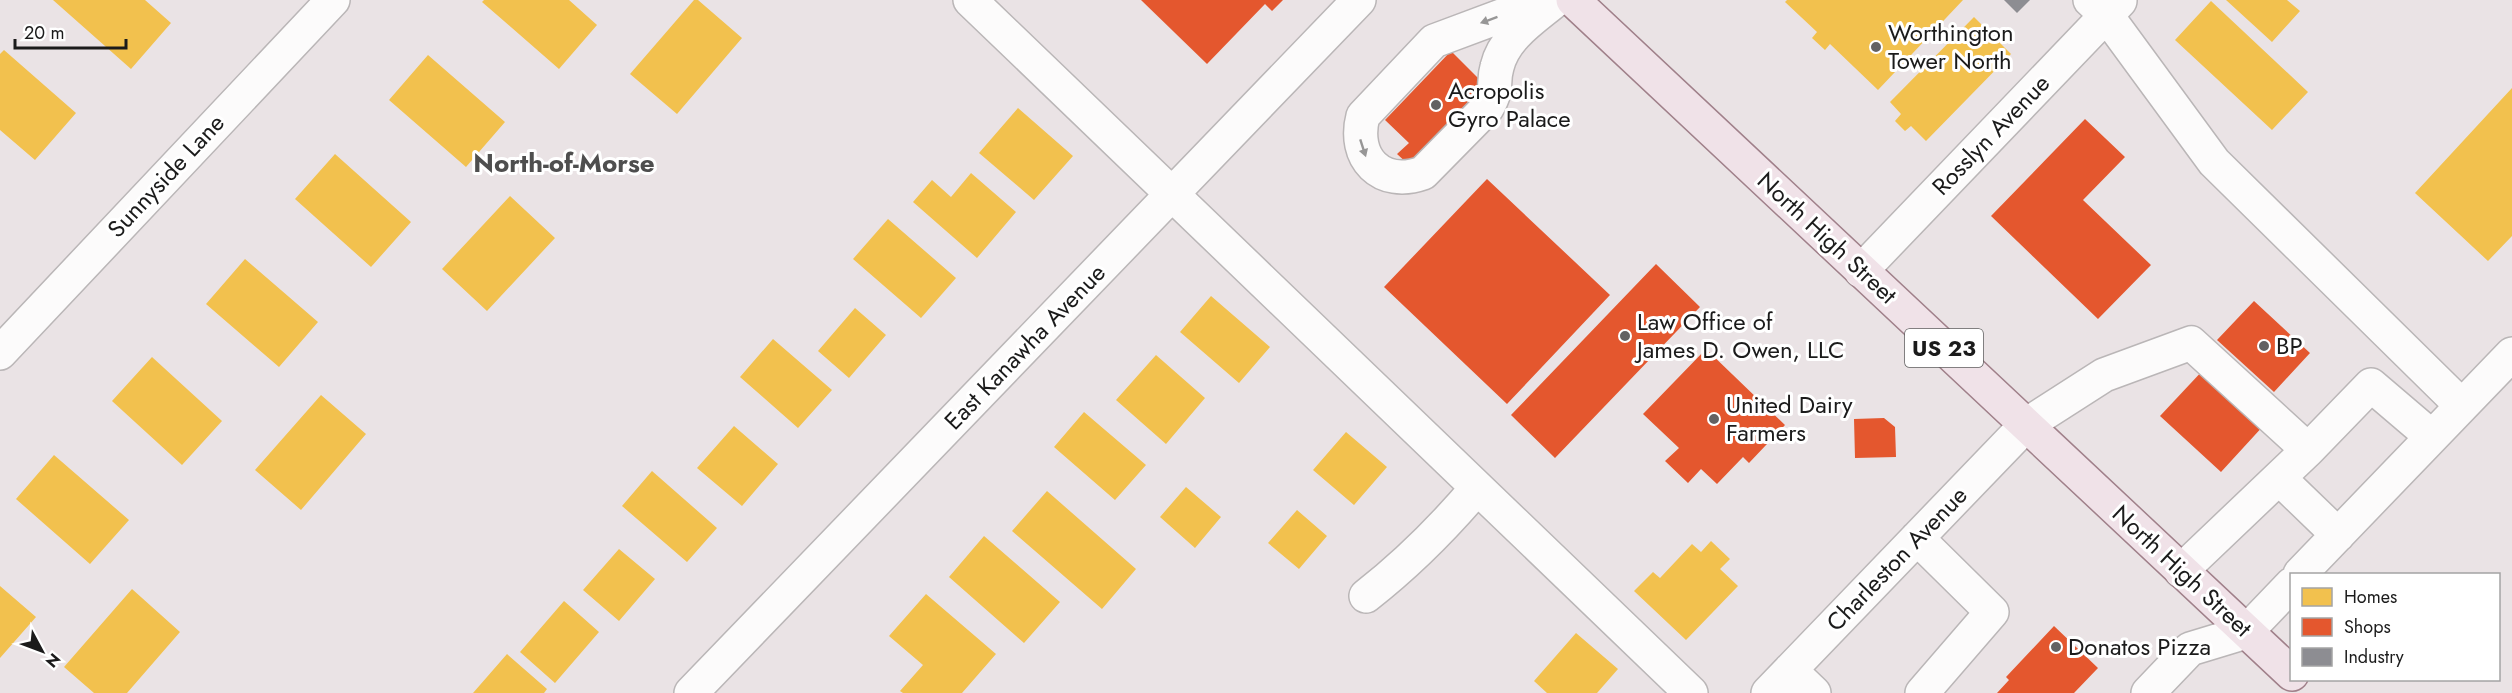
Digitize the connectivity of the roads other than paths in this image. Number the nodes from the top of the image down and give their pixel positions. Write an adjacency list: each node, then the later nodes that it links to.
1 (333, 0): 10 (street, Sunnyside Lane)
2 (970, 0): 8 (street)
3 (1359, 0): 8 (street, East Kanawha Avenue)
4 (1544, 0): 5 (street, one-way to 5)
5 (1556, 0)
6 (1573, 0): 9 (main road, North High Street / US 23)
7 (2106, 5): 9 (street, Rosslyn Avenue); 12 (street)
8 (1172, 194): 17 (street); 28 (street, East Kanawha Avenue)
9 (1861, 271): 13 (main road, North High Street / US 23)
10 (0, 353)
11 (2512, 354): 12 (street)
12 (2462, 406): 14 (street)
13 (2026, 425): 15 (street, Charleston Avenue); 19 (street, Charleston Avenue); 20 (main road, North High Street / US 23)
14 (2432, 437): 15 (street); 18 (street)
15 (2308, 450): 16 (street)
16 (2279, 478): 18 (street); 20 (street)
17 (1477, 488): 23 (street); 29 (street)
18 (2338, 535): 21 (street)
19 (1917, 538): 27 (street, Charleston Avenue); 31 (street)
20 (2181, 571): 24 (main road, North High Street / US 23)
21 (2301, 573)
22 (2290, 586): 24 (street)
23 (1366, 596)
24 (2246, 632): 25 (main road, North High Street / US 23); 32 (street)
25 (2290, 672)
26 (2298, 681): 33 (main road)
27 (1779, 682): 30 (street)
28 (691, 693)
29 (1691, 693)
30 (1814, 693)
31 (1922, 693)
32 (2148, 693)
33 (2311, 693)

